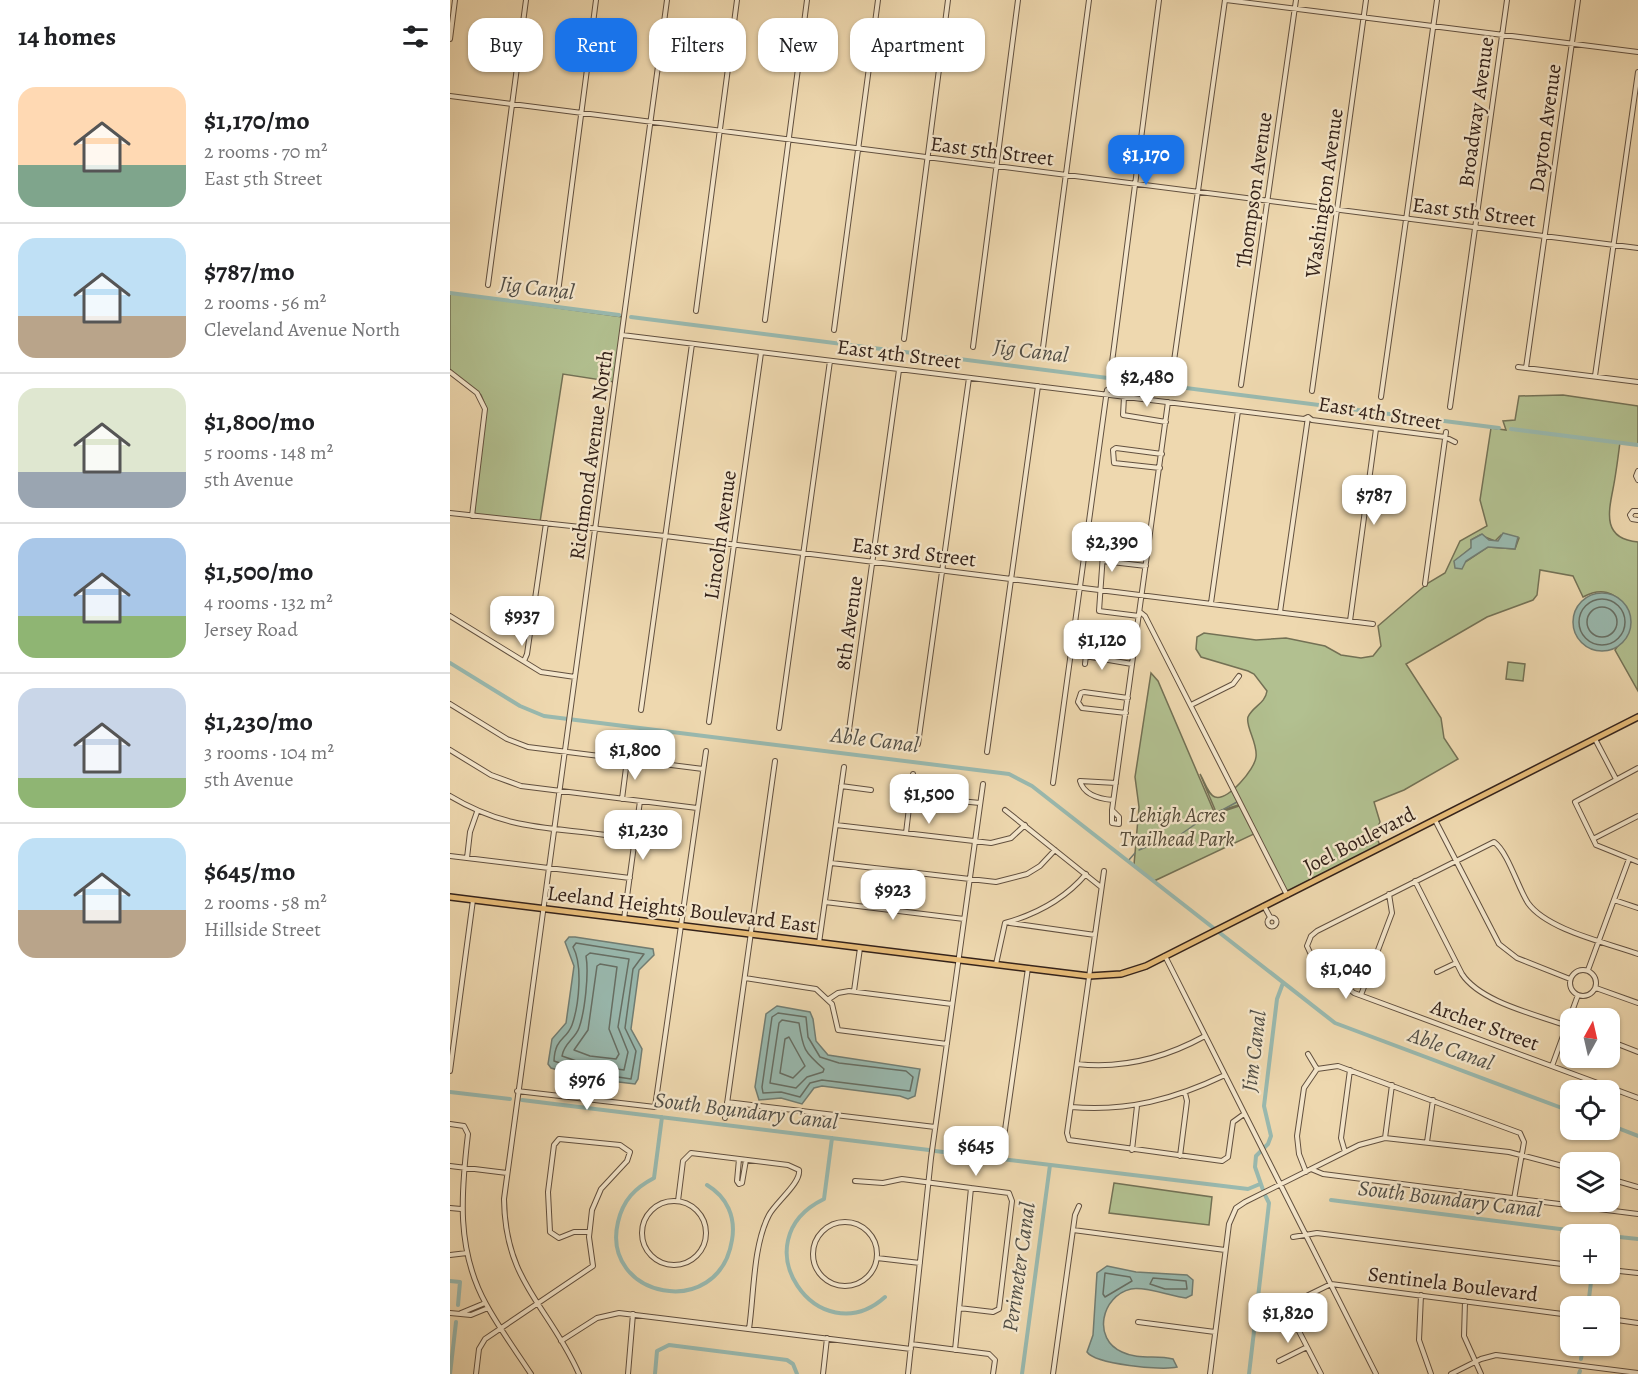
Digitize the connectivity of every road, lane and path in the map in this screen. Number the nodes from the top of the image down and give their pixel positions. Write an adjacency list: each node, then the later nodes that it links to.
1 (455, 0): 22 (street)
2 (526, 0): 27 (street)
3 (596, 0): 28 (street)
4 (667, 0): 29 (street, Richmond Avenue North)
5 (737, 0): 30 (street)
6 (807, 0): 31 (street)
7 (878, 0): 32 (street)
8 (948, 0): 33 (street)
9 (1018, 0): 34 (street)
10 (1089, 0): 35 (street)
11 (1159, 0): 36 (street)
12 (1226, 0): 18 (street); 37 (street)
13 (1296, 0): 18 (street, Thompson Avenue)
14 (1366, 0): 19 (street, Washington Avenue)
15 (1437, 0): 20 (street)
16 (1507, 0): 21 (street, Broadway Avenue)
17 (1578, 0): 23 (street, Dayton Avenue)
18 (1295, 9): 19 (street); 38 (street, Thompson Avenue)
19 (1364, 18): 20 (street); 39 (street, Washington Avenue)
20 (1433, 27): 21 (street); 40 (street)
21 (1502, 35): 23 (street); 41 (street, Broadway Avenue)
22 (450, 39)
23 (1572, 44): 24 (street); 42 (street, Dayton Avenue)
24 (1638, 52)
25 (1638, 72): 43 (street)
26 (450, 96): 27 (street, East 5th Street)
27 (512, 104): 28 (street, East 5th Street); 45 (street)
28 (582, 113): 29 (street, East 5th Street); 46 (street)
29 (650, 122): 30 (street, East 5th Street); 50 (street, Richmond Avenue North)
30 (720, 131): 31 (street, East 5th Street); 47 (street)
31 (789, 140): 32 (street, East 5th Street); 48 (street)
32 (858, 148): 33 (street, East 5th Street); 49 (street)
33 (927, 158): 34 (street, East 5th Street); 51 (street)
34 (997, 166): 35 (street, East 5th Street); 53 (street)
35 (1066, 175): 36 (street, East 5th Street); 55 (street)
36 (1135, 184): 37 (street, East 5th Street); 60 (street)
37 (1198, 192): 38 (street, East 5th Street); 62 (street)
38 (1267, 201): 39 (street, East 5th Street); 66 (street, Thompson Avenue)
39 (1337, 210): 40 (street, East 5th Street); 68 (street, Washington Avenue)
40 (1406, 219): 41 (street, East 5th Street); 71 (street)
41 (1475, 228): 42 (street, East 5th Street); 73 (street, Broadway Avenue)
42 (1544, 236): 43 (street, East 5th Street); 58 (street, Dayton Avenue)
43 (1614, 245): 44 (street, East 5th Street); 63 (street)
44 (1638, 248)
45 (488, 285)
46 (557, 300)
47 (696, 311)
48 (765, 320)
49 (834, 330)
50 (622, 335): 52 (street, East 4th Street); 89 (street, Richmond Avenue North)
51 (904, 339)
52 (692, 344): 54 (street, East 4th Street); 90 (street)
53 (973, 347)
54 (761, 352): 56 (street, East 4th Street); 91 (street, Lincoln Avenue)
55 (1042, 355)
56 (830, 361): 59 (street, East 4th Street); 92 (street)
57 (1518, 367): 58 (street)
58 (1526, 368): 63 (street)
59 (899, 369): 64 (street, East 4th Street); 95 (street, 8th Avenue)
60 (1111, 370)
61 (450, 372): 86 (street)
62 (1172, 375)
63 (1595, 376): 65 (street)
64 (969, 378): 67 (street, East 4th Street); 97 (street)
65 (1638, 382)
66 (1241, 385)
67 (1038, 386): 69 (street, East 4th Street); 98 (street)
68 (1312, 391)
69 (1107, 393): 70 (street, East 4th Street); 100 (street)
70 (1124, 397): 72 (street, East 4th Street); 76 (street)
71 (1381, 398)
72 (1168, 402): 74 (street, East 4th Street); 76 (street)
73 (1450, 406)
74 (1238, 411): 75 (street, East 4th Street); 103 (street)
75 (1308, 417): 77 (street, East 4th Street); 104 (street)
76 (1166, 422): 80 (street)
77 (1376, 429): 78 (street, East 4th Street); 107 (street)
78 (1446, 435): 79 (street, East 4th Street); 99 (street)
79 (1455, 442)
80 (1162, 453): 81 (street); 81 (street)
81 (1160, 468): 96 (street)
82 (1638, 471): 83 (street)
83 (1638, 480)
84 (1638, 511): 87 (street)
85 (450, 513): 86 (street, East 3rd Street)
86 (472, 516): 88 (street, East 3rd Street)
87 (1638, 519)
88 (546, 523): 89 (street, East 3rd Street); 113 (street)
89 (595, 528): 90 (street, East 3rd Street); 117 (street, Richmond Avenue North)
90 (665, 536): 91 (street, East 3rd Street); 122 (street)
91 (734, 545): 92 (street, East 3rd Street); 126 (street, Lincoln Avenue)
92 (803, 553): 95 (street, East 3rd Street); 127 (street)
93 (1103, 554): 94 (street)
94 (1102, 561): 96 (street); 101 (street)
95 (873, 562): 97 (street, East 3rd Street); 128 (street, 8th Avenue)
96 (1146, 566): 102 (street)
97 (942, 570): 98 (street, East 3rd Street); 130 (street)
98 (1011, 579): 100 (street, East 3rd Street); 134 (street)
99 (1425, 584)
100 (1080, 587): 101 (street, East 3rd Street); 142 (street)
101 (1099, 590): 102 (street, East 3rd Street); 105 (street)
102 (1142, 595): 103 (street, East 3rd Street); 105 (street)
103 (1211, 603): 104 (street, East 3rd Street)
104 (1280, 612): 107 (street, East 3rd Street)
105 (1139, 614): 111 (street); 121 (street)
106 (450, 616): 113 (street)
107 (1350, 621): 108 (street, East 3rd Street)
108 (1373, 624)
109 (1088, 637): 110 (street)
110 (1087, 645): 111 (street); 112 (street)
111 (1134, 649): 115 (street)
112 (1085, 657): 114 (street); 115 (street)
113 (524, 661): 117 (street)
114 (1085, 664)
115 (1132, 664): 118 (street)
116 (1239, 676): 121 (street)
117 (575, 677): 133 (street, Richmond Avenue North)
118 (1128, 698): 120 (street); 124 (street)
119 (450, 704): 133 (street)
120 (1078, 704): 123 (street); 124 (street)
121 (1191, 705): 182 (street)
122 (641, 710)
123 (1078, 711)
124 (1126, 713): 143 (street)
125 (1638, 717): 129 (main road, Joel Boulevard)
126 (709, 722)
127 (779, 728)
128 (848, 737)
129 (1595, 739): 141 (street); 159 (main road, Joel Boulevard)
130 (918, 744)
131 (450, 750): 147 (street)
132 (706, 751): 139 (street)
133 (564, 752): 135 (street); 147 (street, Richmond Avenue North)
134 (987, 752)
135 (627, 760): 139 (street); 149 (street)
136 (775, 761): 195 (street)
137 (844, 767): 145 (street)
138 (1638, 768): 141 (street)
139 (703, 770): 154 (street)
140 (914, 774): 163 (street)
141 (1616, 779): 164 (street)
142 (1053, 783)
143 (1116, 783): 151 (street); 151 (street)
144 (983, 784): 153 (street)
145 (841, 786): 146 (street); 160 (street)
146 (871, 790)
147 (559, 791): 149 (street); 162 (street, Richmond Avenue North)
148 (450, 796): 157 (street)
149 (622, 799): 152 (street)
150 (950, 800): 153 (street)
151 (1113, 800): 156 (street)
152 (640, 801): 154 (street); 165 (street)
153 (980, 803): 166 (street)
154 (697, 808): 194 (street)
155 (1005, 810): 161 (street)
156 (1112, 810)
157 (478, 812): 162 (street); 169 (street)
158 (1638, 816): 164 (street)
159 (1435, 820): 171 (street); 182 (main road, Joel Boulevard)
160 (836, 825): 163 (street); 173 (street)
161 (1025, 825): 166 (street); 167 (street)
162 (554, 830): 165 (street); 174 (street, Richmond Avenue North)
163 (906, 834): 166 (street)
164 (1593, 839): 170 (street)
165 (635, 840): 177 (street)
166 (975, 842): 178 (street)
167 (1055, 849): 176 (street); 178 (street)
168 (450, 856): 169 (street)
169 (467, 858): 174 (street)
170 (1629, 859): 172 (street); 185 (street)
171 (1455, 861): 179 (street, Archer Street); 197 (street, Archer Street); 210 (street)
172 (1638, 862)
173 (831, 863): 178 (street); 186 (street)
174 (549, 868): 177 (street); 189 (street, Richmond Avenue North)
175 (1104, 871): 180 (street)
176 (1086, 874): 180 (street); 193 (street)
177 (630, 878): 191 (street)
178 (969, 880): 192 (street)
179 (1414, 881): 181 (street, Archer Street); 203 (street)
180 (1101, 887): 196 (street)
181 (1389, 894): 214 (street); 214 (street, Archer Street)
182 (1287, 895): 187 (main road, Joel Boulevard)
183 (450, 897): 184 (main road, Leeland Heights Boulevard East)
184 (473, 900): 189 (main road, Leeland Heights Boulevard East); 230 (street)
185 (1614, 900): 188 (street); 197 (street)
186 (825, 902): 192 (street); 198 (street)
187 (1264, 906): 190 (street); 201 (main road, Joel Boulevard)
188 (1638, 908)
189 (542, 909): 191 (main road, Leeland Heights Boulevard East); 233 (street, Richmond Avenue North)
190 (1270, 917)
191 (624, 919): 194 (main road, Leeland Heights Boulevard East)
192 (964, 919): 202 (street)
193 (1008, 923): 196 (street); 204 (street)
194 (681, 926): 195 (main road, Leeland Heights Boulevard East); 233 (street)
195 (750, 934): 198 (main road, Leeland Heights Boulevard East); 209 (street)
196 (1095, 935): 208 (street)
197 (1599, 940): 200 (street); 206 (street)
198 (819, 943): 199 (main road, Leeland Heights Boulevard East)
199 (860, 948): 202 (main road, Leeland Heights Boulevard East); 212 (street)
200 (1638, 954)
201 (1165, 956): 208 (main road, Joel Boulevard); 220 (street)
202 (958, 960): 204 (main road, Leeland Heights Boulevard East); 217 (street)
203 (1456, 963): 207 (street); 219 (street)
204 (996, 964): 205 (main road, Leeland Heights Boulevard East)
205 (1028, 968): 208 (main road, Leeland Heights Boulevard East); 247 (street)
206 (1588, 970): 210 (street); 211 (street)
207 (1437, 972)
208 (1089, 976): 226 (street)
209 (745, 978): 215 (street); 237 (street)
210 (1570, 979): 213 (street)
211 (1596, 988): 213 (street); 216 (street)
212 (854, 992): 215 (street); 217 (street)
213 (1578, 995): 218 (street)
214 (1361, 996): 227 (street, Archer Street)
215 (829, 999): 221 (street)
216 (1638, 1003)
217 (952, 1004): 221 (street)
218 (1574, 1008)
219 (1560, 1023)
220 (1205, 1036): 226 (street); 231 (street)
221 (947, 1044): 243 (street)
222 (1620, 1045): 224 (street)
223 (1560, 1047): 227 (street)
224 (1638, 1052)
225 (1308, 1054): 228 (street)
226 (1077, 1064): 239 (street)
227 (1552, 1066): 235 (street, Archer Street)
228 (1317, 1069): 229 (street); 257 (street)
229 (1350, 1070): 232 (street); 248 (street)
230 (450, 1071)
231 (1225, 1075): 234 (street); 240 (street)
232 (1392, 1085): 236 (street); 244 (street)
233 (517, 1091): 258 (street, Richmond Avenue North)
234 (1185, 1093): 238 (street); 250 (street)
235 (1638, 1098)
236 (1433, 1100): 245 (street); 249 (street)
237 (727, 1102): 241 (street); 243 (street)
238 (1137, 1106): 239 (street); 246 (street)
239 (1071, 1107): 246 (street)
240 (1244, 1114): 250 (street); 262 (street)
241 (725, 1118)
242 (450, 1124): 255 (street)
243 (935, 1127): 260 (street)
244 (1385, 1138): 245 (street); 248 (street)
245 (1427, 1142): 249 (street)
246 (1132, 1150): 250 (street)
247 (1002, 1151)
248 (1345, 1152): 256 (street)
249 (1521, 1154): 253 (street); 265 (street)
250 (1180, 1156)
251 (739, 1159): 252 (street); 252 (street); 266 (street)
252 (746, 1160): 298 (street)
253 (1560, 1165)
254 (450, 1166): 255 (street)
255 (464, 1168): 258 (street); 269 (street)
256 (1311, 1169): 257 (street); 265 (street)
257 (1306, 1172): 262 (street)
258 (507, 1173): 287 (street, Richmond Avenue North)
259 (855, 1181): 260 (street)
260 (928, 1182): 264 (street); 279 (street)
261 (1620, 1182): 263 (street)
262 (1280, 1184): 273 (street); 275 (street)
263 (1638, 1187)
264 (971, 1188): 289 (street); 289 (street)
265 (1514, 1198): 270 (street)
266 (678, 1201): 266 (street)
267 (1079, 1206): 271 (street)
268 (450, 1208): 269 (street)
269 (461, 1209): 276 (street)
270 (1638, 1214)
271 (1073, 1230): 275 (street); 315 (street)
272 (589, 1232): 272 (street); 287 (street)
273 (1305, 1233): 274 (street); 280 (street); 283 (street)
274 (1293, 1237)
275 (1225, 1250): 299 (street)
276 (467, 1253): 277 (street); 286 (street)
277 (450, 1255)
278 (877, 1258): 278 (street); 279 (street)
279 (920, 1263): 302 (street)
280 (1560, 1264)
281 (1620, 1271): 282 (street)
282 (1638, 1273)
283 (1331, 1284): 284 (street, Sentinela Boulevard); 303 (street); 318 (street)
284 (1421, 1295): 285 (street, Sentinela Boulevard); 319 (street)
285 (1465, 1301): 293 (street, Sentinela Boulevard); 306 (street)
286 (485, 1303): 288 (street); 291 (street)
287 (537, 1304): 297 (street); 301 (street, Richmond Avenue North)
288 (488, 1308): 291 (street); 297 (street)
289 (959, 1308): 304 (street)
290 (450, 1313): 291 (street)
291 (458, 1314)
292 (633, 1314): 298 (street); 301 (street); 311 (street)
293 (1560, 1314)
294 (1620, 1320): 296 (street)
295 (1138, 1322): 299 (street)
296 (1638, 1323)
297 (500, 1328): 308 (street); 309 (street)
298 (749, 1329): 300 (street)
299 (1215, 1332): 316 (street)
300 (826, 1338): 302 (street); 312 (street)
301 (561, 1341): 310 (street, Richmond Avenue North)
302 (911, 1347): 304 (street); 313 (street)
303 (1307, 1347): 305 (street); 317 (street)
304 (954, 1350): 314 (street)
305 (1279, 1361)
306 (1475, 1362): 307 (street); 320 (street); 321 (street)
307 (1638, 1373)
308 (476, 1374)
309 (531, 1374)
310 (579, 1374)
311 (628, 1374)
312 (823, 1374)
313 (908, 1374)
314 (993, 1374)
315 (1053, 1374)
316 (1210, 1374)
317 (1321, 1374)
318 (1376, 1374)
319 (1431, 1374)
320 (1451, 1374)
321 (1481, 1374)

